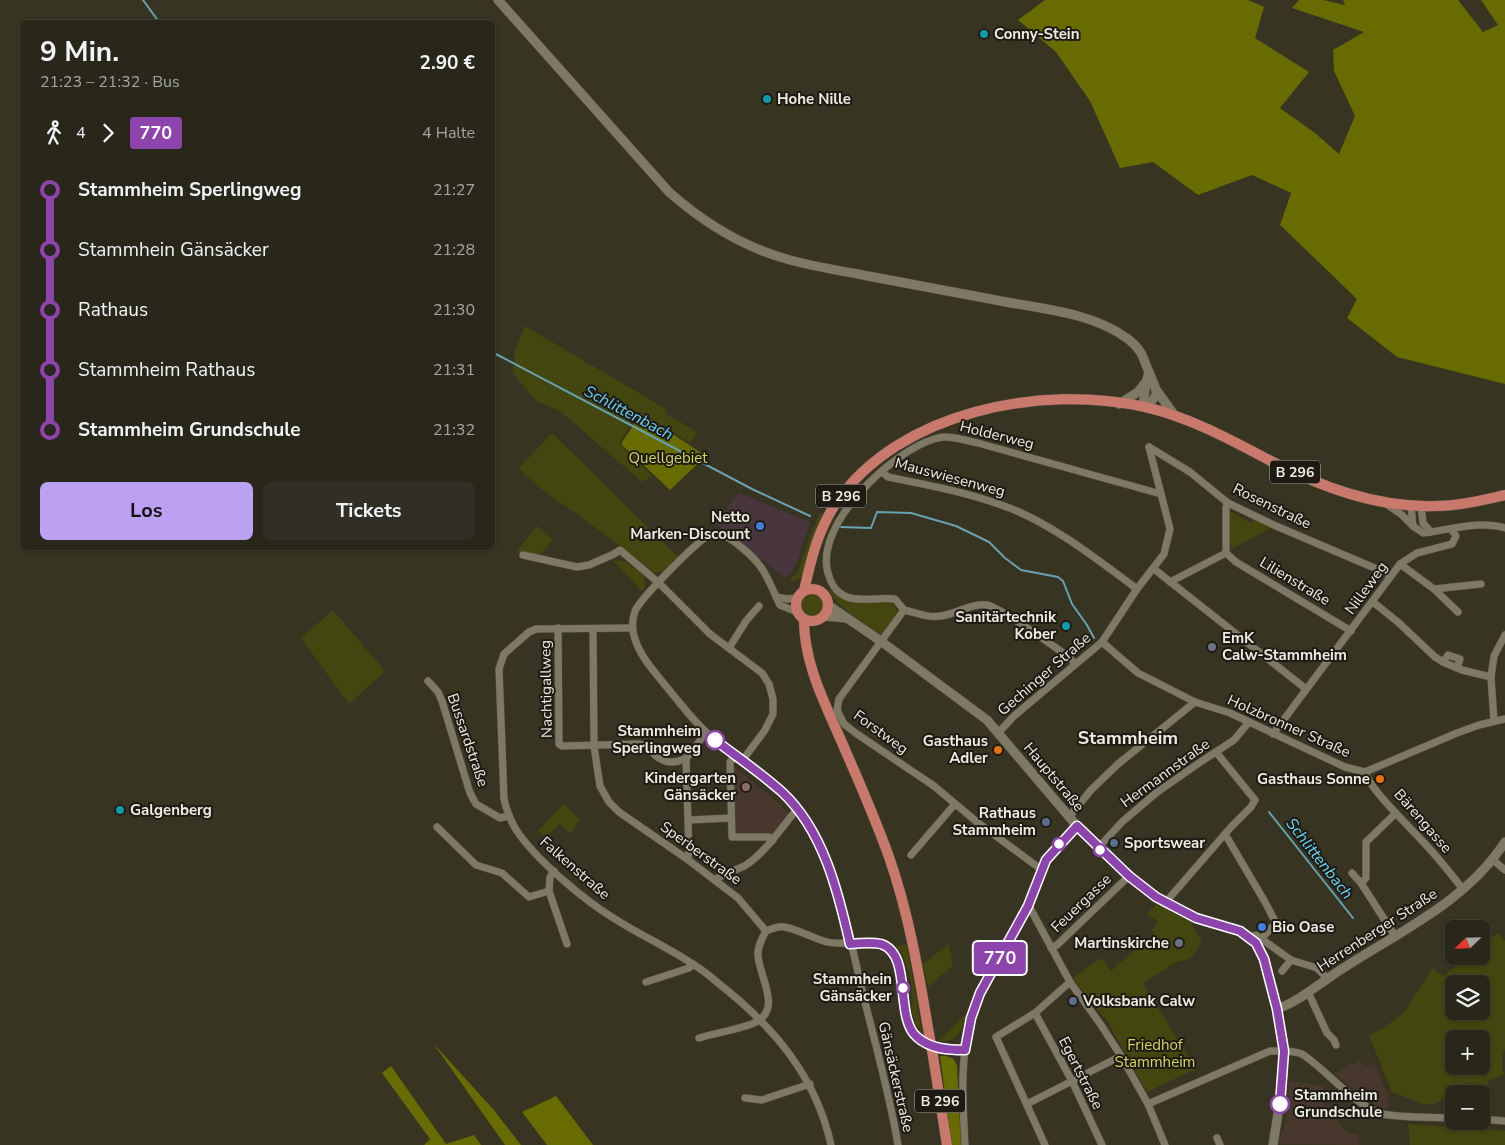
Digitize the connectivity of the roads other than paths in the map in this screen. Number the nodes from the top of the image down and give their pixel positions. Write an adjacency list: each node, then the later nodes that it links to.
1 (498, 0): 2 (street)
2 (1149, 372): 3 (street); 4 (street)
3 (1146, 383): 5 (street); 6 (street)
4 (1157, 391): 6 (street); 7 (street)
5 (1119, 404): 6 (main road, B 296); 21 (main road, B 296)
6 (1143, 407): 7 (main road, B 296)
7 (1175, 416): 13 (main road, B 296)
8 (1149, 447): 10 (street, Gechinger Straße); 12 (street, Rosenstraße)
9 (882, 472): 10 (street, Holderweg); 29 (street, Mauswiesenweg); 36 (street, Holderweg)
10 (1161, 494): 23 (street, Gechinger Straße)
11 (1505, 495): 14 (main road, B 296)
12 (1228, 503): 19 (street); 24 (street, Rosenstraße)
13 (1385, 503): 14 (main road, B 296); 15 (street)
14 (1416, 506): 15 (street); 18 (street)
15 (1413, 526): 18 (street)
16 (1505, 528): 17 (street)
17 (1451, 529): 18 (street); 22 (street, Nilleweg)
18 (1431, 532)
19 (1226, 553): 25 (street); 44 (street, Lilienstraße)
20 (522, 555): 26 (street)
21 (811, 557): 28 (main road, B 296); 31 (main road, B 296)
22 (1400, 564): 24 (street, Nilleweg); 30 (street)
23 (1154, 569): 25 (street); 29 (street, Gechinger Straße)
24 (1391, 575): 33 (street, Nilleweg)
25 (1170, 582): 52 (street)
26 (658, 583): 32 (street); 42 (street); 48 (street)
27 (1481, 584): 30 (street)
28 (816, 589): 31 (main road); 34 (main road, B 296)
29 (1137, 589): 47 (street, Gechinger Straße)
30 (1434, 589): 37 (street)
31 (801, 594): 32 (street); 39 (main road, B 296)
32 (776, 597): 39 (street)
33 (1373, 602): 44 (street, Nilleweg); 50 (street)
34 (828, 605): 38 (main road); 40 (street, Hauptstraße)
35 (759, 606): 48 (street)
36 (904, 610): 46 (street, Forstweg); 49 (street)
37 (1458, 612)
38 (824, 616): 39 (main road); 40 (street, Hauptstraße)
39 (804, 618): 125 (main road, B 296, bridge)
40 (847, 618): 46 (street, Hauptstraße)
41 (558, 628): 43 (street, Falkenstraße); 60 (street, Nachtigallweg); 69 (street, Falkenstraße)
42 (633, 628): 43 (street, Falkenstraße); 57 (street, Gänsäckerstraße)
43 (593, 629): 60 (street, Sperberstraße)
44 (1351, 631): 52 (street, Nilleweg)
45 (1505, 635): 50 (street)
46 (882, 642): 58 (street, Hauptstraße); 66 (street, Forstweg)
47 (1102, 642): 49 (street, Gechinger Straße); 53 (street, Holzbronner Straße)
48 (730, 648): 64 (street)
49 (1075, 664): 58 (street, Gechinger Straße)
50 (1491, 677): 55 (street)
51 (428, 681): 69 (street, Bussardstraße)
52 (1306, 689): 59 (street, Nilleweg)
53 (1195, 702): 56 (street, Holzbronner Straße); 70 (street)
54 (1505, 719): 55 (street, Holzbronner Straße)
55 (1494, 721): 65 (street, Holzbronner Straße)
56 (1248, 722): 59 (street, Holzbronner Straße); 61 (street, Hermannstraße)
57 (706, 732): 62 (street, Gänsäckerstraße); 63 (street)
58 (998, 732): 70 (street, Hauptstraße)
59 (1273, 734): 65 (street, Holzbronner Straße)
60 (594, 746): 63 (street); 80 (street, Sperberstraße)
61 (1216, 752): 75 (street); 78 (street, Hermannstraße)
62 (735, 756): 64 (street, Gänsäckerstraße); 71 (street)
63 (686, 758): 72 (street)
64 (742, 761): 67 (street, Gänsäckerstraße)
65 (1365, 772): 68 (street, Bärengasse)
66 (955, 804): 79 (street); 82 (street, Forstweg)
67 (797, 809): 76 (street); 98 (street, Gänsäckerstraße)
68 (1396, 813): 88 (street); 89 (street, Bärengasse)
69 (509, 816): 84 (street, Falkenstraße)
70 (1068, 817): 73 (street, Hauptstraße)
71 (731, 818): 72 (street); 76 (street)
72 (690, 820): 80 (street)
73 (1077, 826): 78 (street, Hauptstraße); 82 (street)
74 (437, 827): 90 (street)
75 (1225, 834): 91 (street); 96 (street)
76 (773, 840): 87 (street)
77 (1505, 842): 81 (street, Herrenberger Straße)
78 (1098, 848): 86 (street, Hauptstraße)
79 (911, 855)
80 (687, 859): 87 (street, Sperberstraße)
81 (1493, 860): 83 (street); 89 (street, Herrenberger Straße)
82 (1042, 870): 92 (street)
83 (1505, 870)
84 (554, 871): 90 (street); 101 (street, Falkenstraße)
85 (1352, 873): 88 (street)
86 (1129, 876): 91 (street, Hauptstraße); 99 (street, Feuergasse)
87 (715, 880): 93 (street, Sperberstraße)
88 (1361, 883): 94 (street)
89 (1462, 888): 94 (street, Herrenberger Straße)
90 (549, 891): 97 (street)
91 (1165, 903): 95 (street, Hauptstraße)
92 (1028, 906): 99 (street); 112 (street)
93 (766, 931): 98 (street); 109 (street)
94 (1395, 936): 103 (street, Herrenberger Straße)
95 (1249, 937): 96 (street, Hauptstraße); 107 (street)
96 (1262, 939): 100 (street, Hauptstraße)
97 (567, 944)
98 (850, 944): 112 (street); 124 (street, Gänsäckerstraße)
99 (1052, 948): 105 (street)
100 (1290, 960): 102 (street); 103 (street, Hauptstraße)
101 (693, 964): 104 (street); 109 (street, Falkenstraße)
102 (1282, 970)
103 (1328, 979): 106 (street, Herrenberger Straße)
104 (646, 982)
105 (1070, 982): 108 (street); 114 (street)
106 (1308, 992): 107 (street, Herrenberger Straße); 111 (street)
107 (1277, 1009): 113 (street)
108 (1035, 1013): 115 (street, Egertstraße); 118 (street)
109 (760, 1019): 110 (street); 116 (street, Falkenstraße)
110 (699, 1038)
111 (1336, 1045)
112 (965, 1050): 126 (street)
113 (1284, 1051): 119 (street); 120 (street); 130 (street)
114 (1121, 1056): 115 (street); 119 (street)
115 (1072, 1081): 118 (street); 128 (street, Egertstraße)
116 (810, 1084): 117 (street); 123 (street, Falkenstraße)
117 (745, 1098)
118 (1026, 1104): 127 (street)
119 (1148, 1104): 129 (street)
120 (1445, 1117)
121 (1490, 1119): 122 (street)
122 (1505, 1120)
123 (831, 1145)
124 (898, 1145)
125 (947, 1145)
126 (965, 1145)
127 (1045, 1145)
128 (1102, 1145)
129 (1165, 1145)
130 (1273, 1145)

